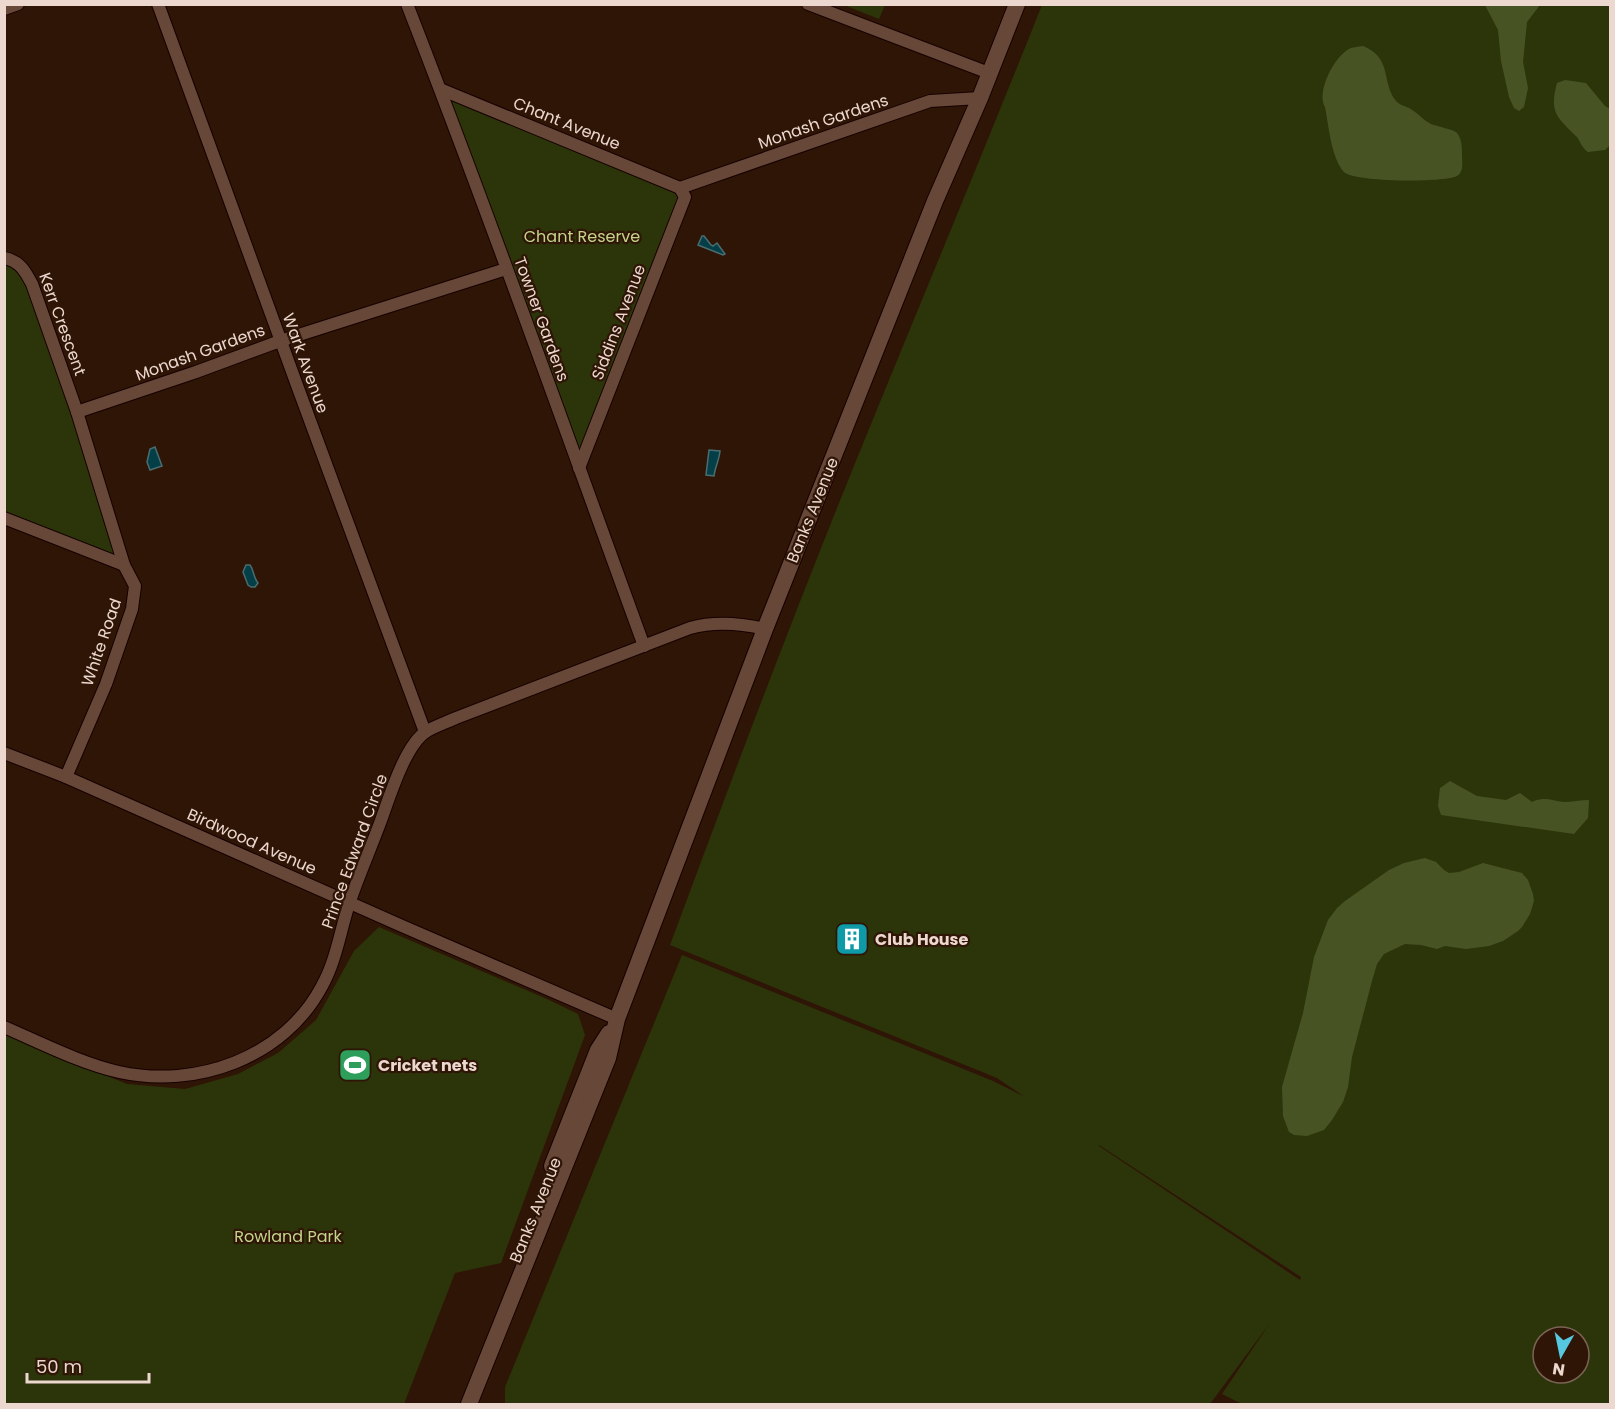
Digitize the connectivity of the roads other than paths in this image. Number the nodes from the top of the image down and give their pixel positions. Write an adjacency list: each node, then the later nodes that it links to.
1 (18, 4): 6 (street)
2 (158, 4): 13 (street, Wark Avenue)
3 (407, 4): 8 (street, Towner Gardens)
4 (808, 4): 7 (street)
5 (1017, 4): 7 (street, Banks Avenue)
6 (4, 9)
7 (989, 73): 9 (street, Banks Avenue)
8 (440, 89): 10 (street, Chant Avenue); 12 (street, Towner Gardens)
9 (980, 98): 10 (street, Monash Gardens); 18 (street, Banks Avenue)
10 (680, 188): 15 (street, Siddins Avenue)
11 (4, 258): 14 (street, Kerr Crescent)
12 (506, 269): 13 (street, Monash Gardens); 15 (street, Towner Gardens)
13 (280, 341): 14 (street, Monash Gardens); 20 (street, Wark Avenue)
14 (77, 412): 17 (street, White Road)
15 (579, 468): 19 (street, Towner Gardens)
16 (4, 518): 17 (street)
17 (124, 566): 22 (street, White Road)
18 (765, 629): 19 (street, Prince Edward Circle); 24 (street, Banks Avenue)
19 (644, 646): 20 (street, Prince Edward Circle)
20 (425, 732): 23 (street, Prince Edward Circle)
21 (4, 753): 22 (street, Birdwood Avenue)
22 (66, 777): 23 (street, Birdwood Avenue)
23 (350, 903): 24 (street, Birdwood Avenue); 25 (street, Prince Edward Circle)
24 (617, 1019): 26 (street, Banks Avenue); 27 (street, Banks Avenue)
25 (4, 1027)
26 (458, 1404)
27 (469, 1404)

